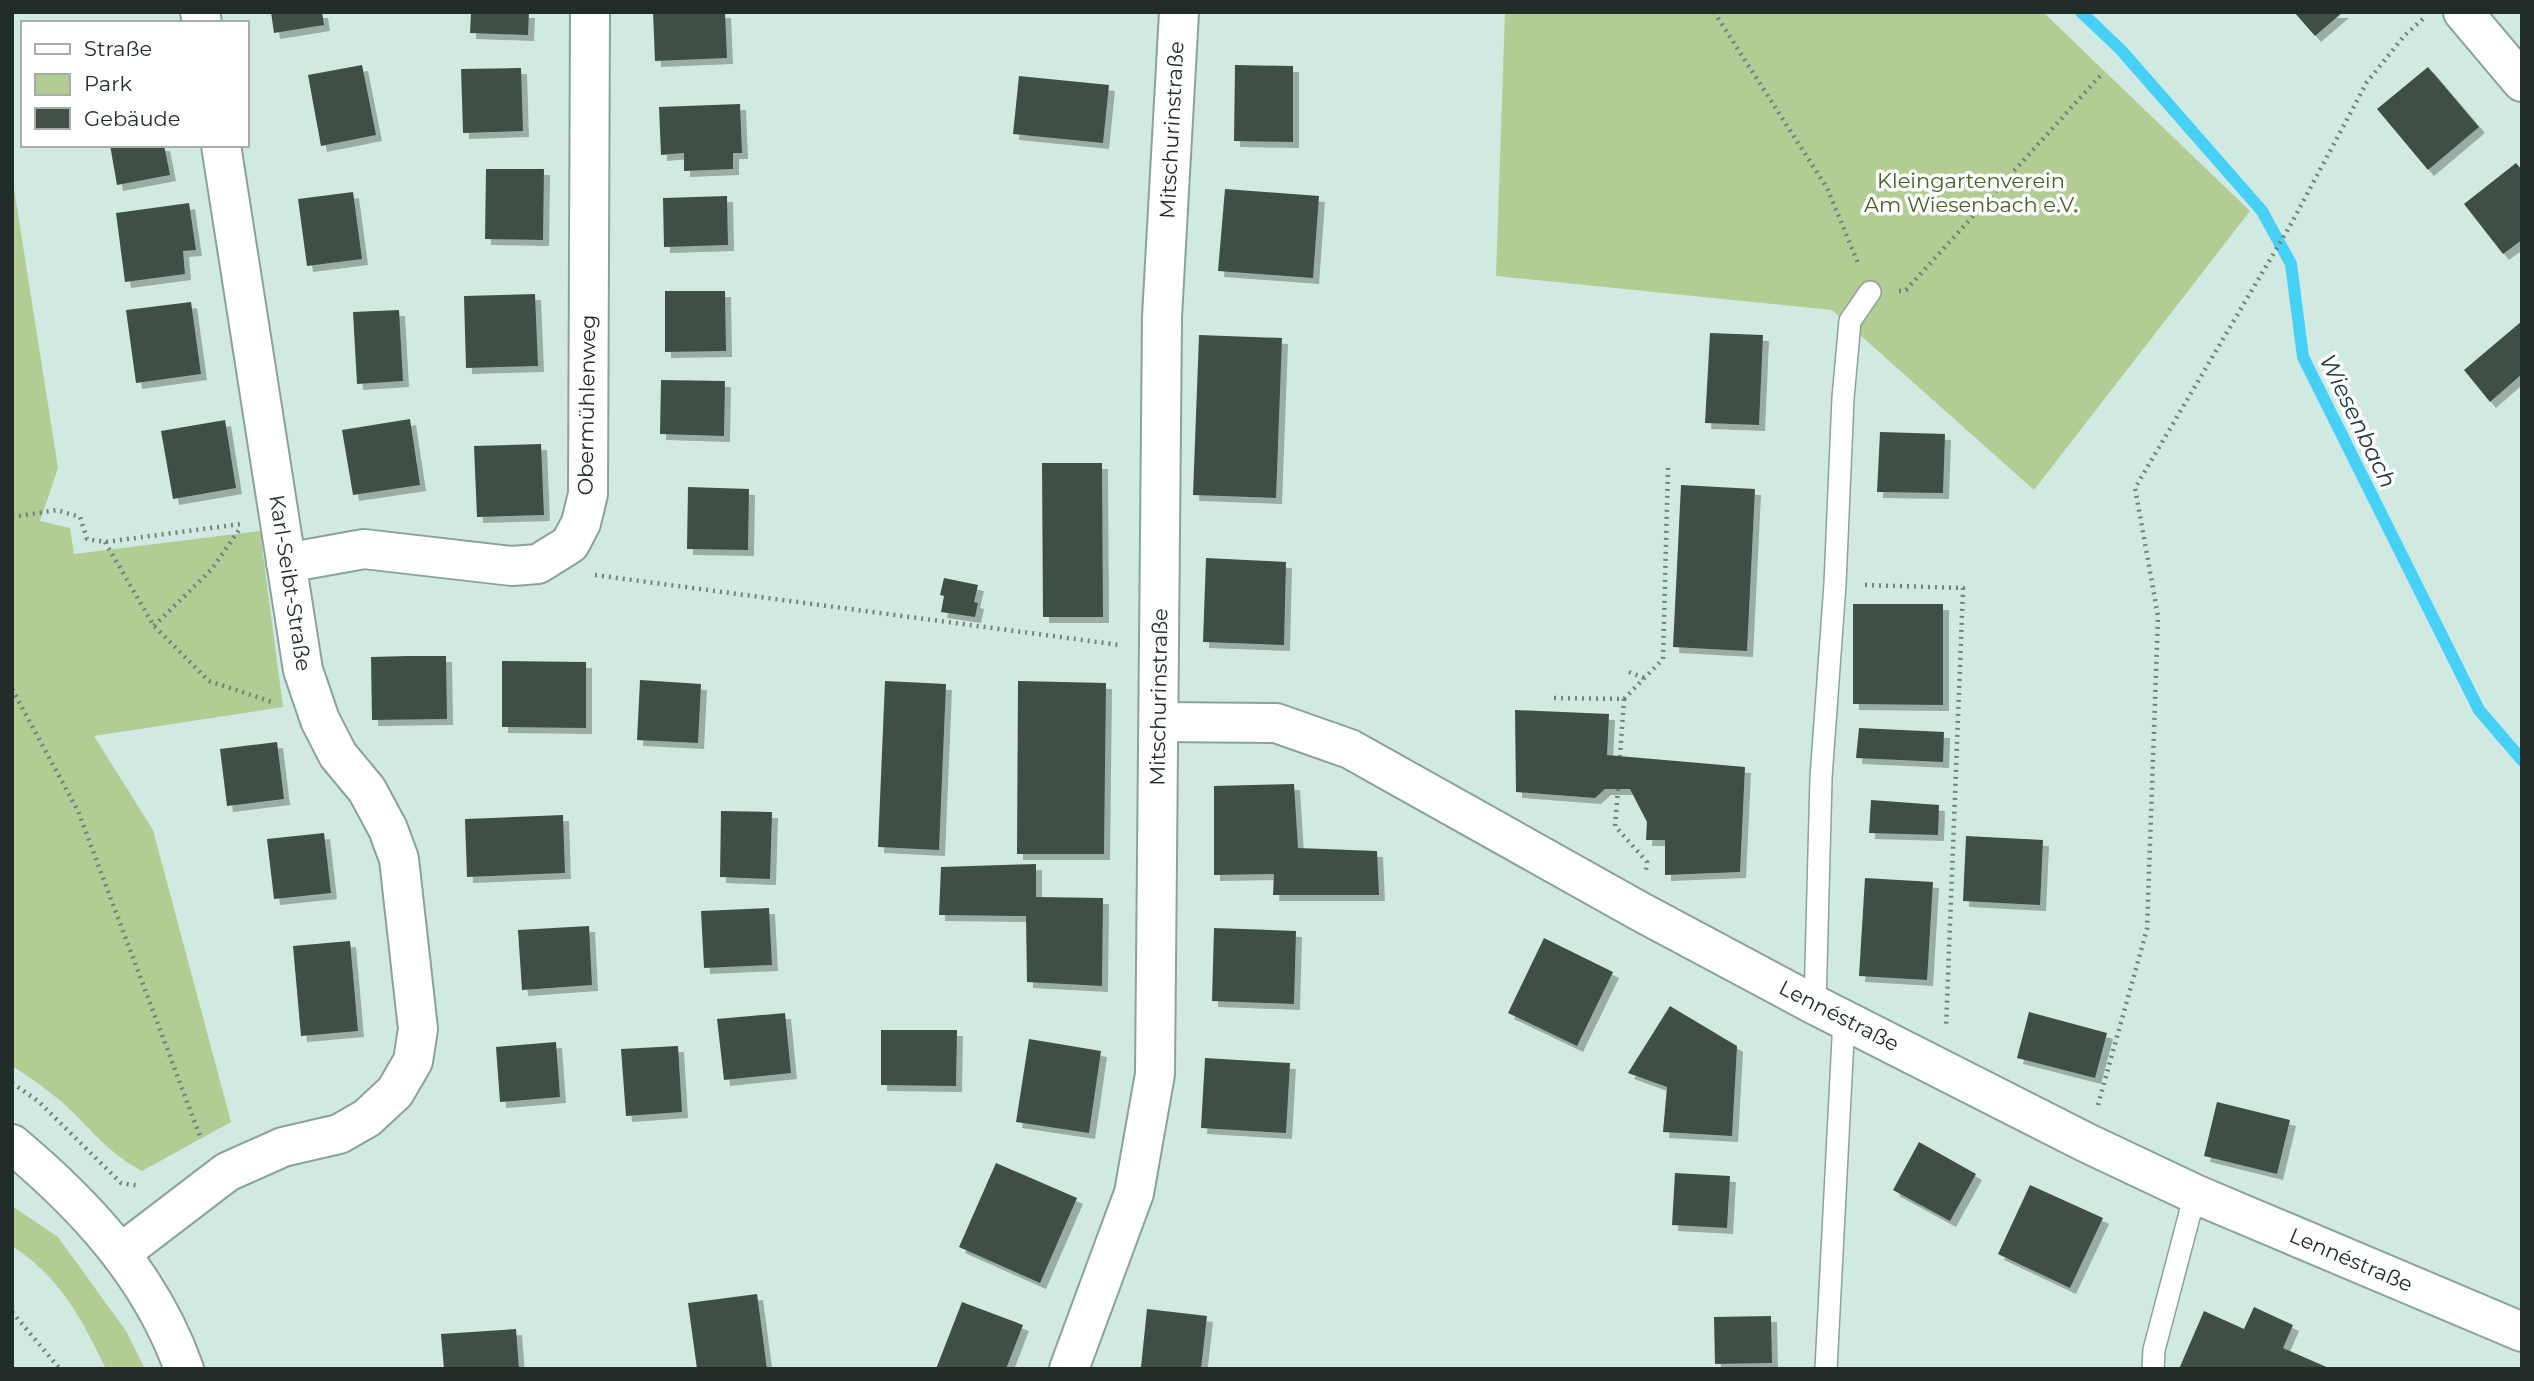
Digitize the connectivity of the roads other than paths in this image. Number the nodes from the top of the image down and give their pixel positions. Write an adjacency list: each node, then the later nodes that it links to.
1 (590, 12): 7 (street, Obermühlenweg)
2 (1179, 12): 8 (street, Mitschurinstraße)
3 (2463, 12): 4 (street)
4 (2522, 82)
5 (221, 147): 7 (street, Karl-Seibt-Straße)
6 (1870, 292): 9 (lane)
7 (286, 564): 12 (street, Karl-Seibt-Straße)
8 (1159, 722): 9 (street, Lennéstraße); 16 (street, Mitschurinstraße)
9 (1830, 1012): 11 (street, Lennéstraße); 14 (lane)
10 (12, 1144): 12 (street)
11 (2196, 1194): 13 (street, Lennéstraße); 17 (lane)
12 (121, 1253): 15 (street)
13 (2522, 1332)
14 (1826, 1368)
15 (184, 1369)
16 (1069, 1369)
17 (2153, 1369)

